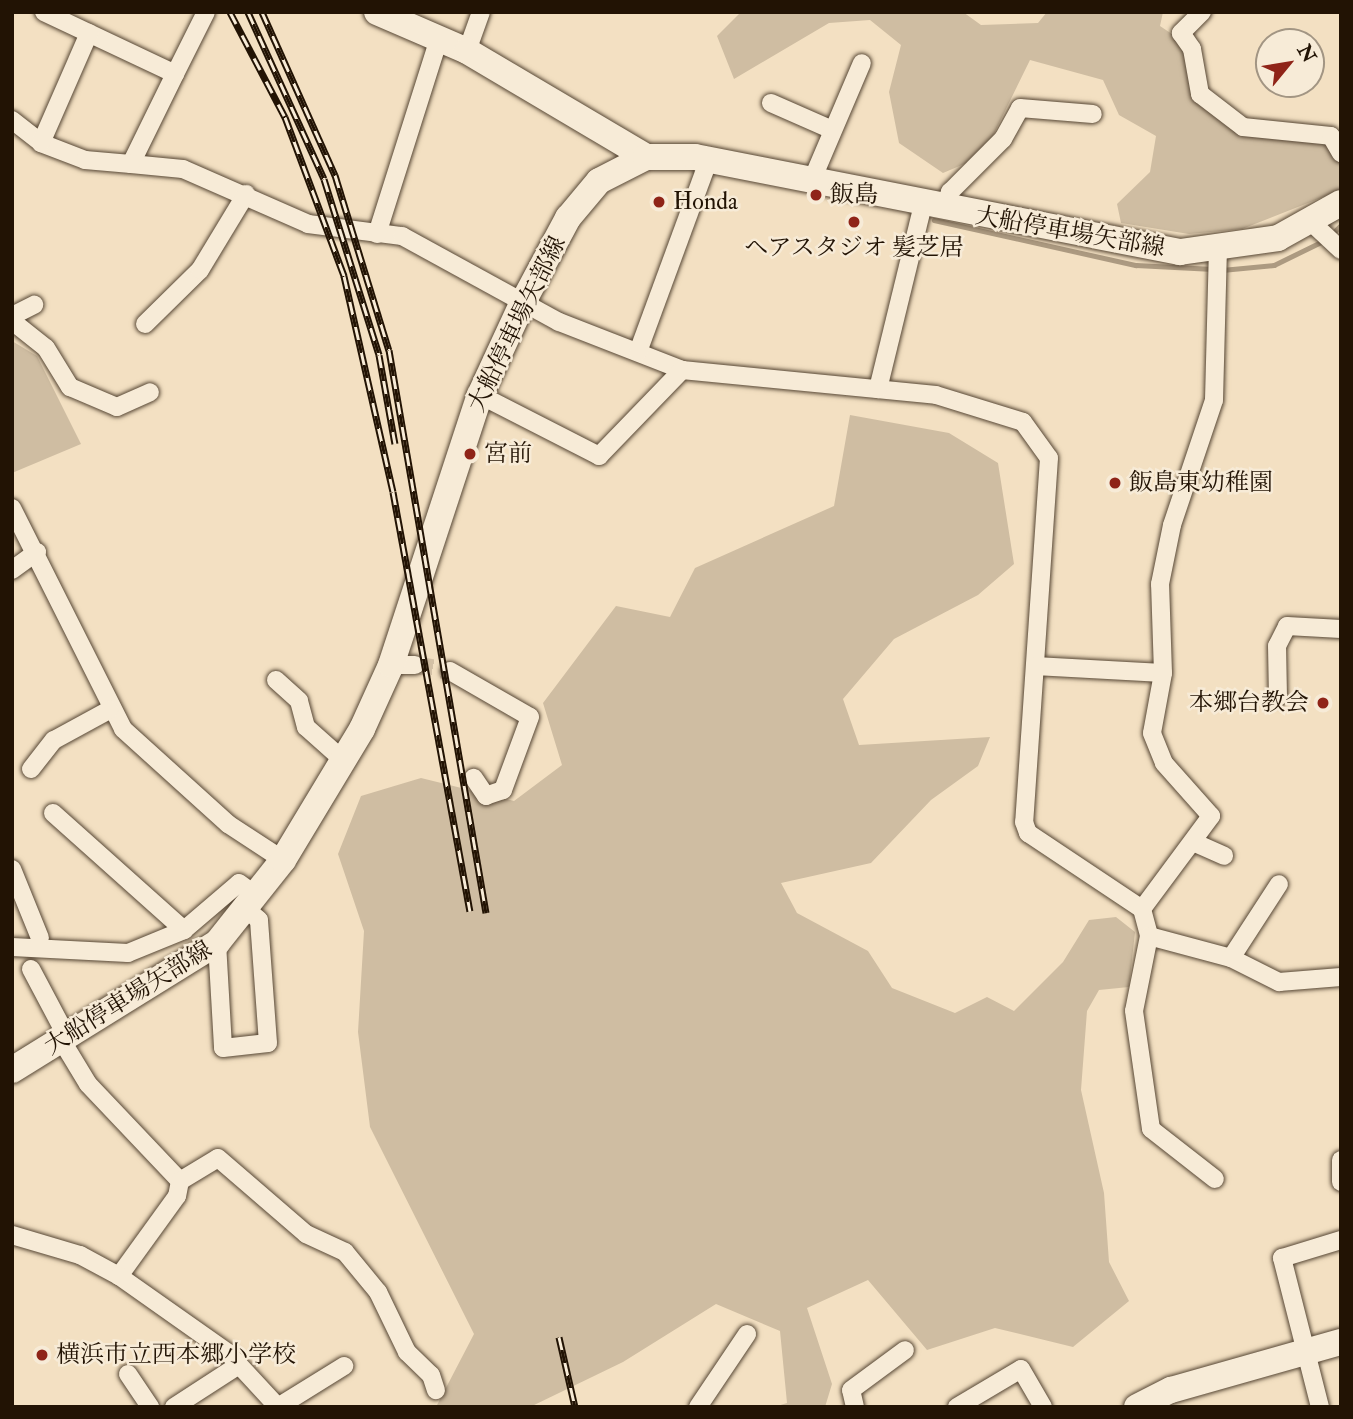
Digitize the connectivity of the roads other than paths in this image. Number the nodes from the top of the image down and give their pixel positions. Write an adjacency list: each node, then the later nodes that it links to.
1 (44, 12): 6 (street)
2 (206, 12): 10 (street)
3 (377, 12): 7 (main road)
4 (481, 12): 8 (street)
5 (1202, 12): 16 (street)
6 (89, 33): 10 (street); 15 (street)
7 (439, 39): 8 (main road); 25 (street)
8 (467, 51): 17 (main road)
9 (862, 63): 14 (street)
10 (175, 74): 19 (street)
11 (771, 103): 14 (street)
12 (1093, 114): 23 (street)
13 (12, 120): 15 (street)
14 (830, 130): 20 (street)
15 (41, 143): 19 (street)
16 (1341, 153)
17 (646, 157): 18 (main road, 大船停車場矢部線); 28 (main road, 大船停車場矢部線)
18 (709, 159): 20 (main road, 大船停車場矢部線); 32 (street)
19 (131, 164): 21 (street)
20 (812, 180): 23 (main road, 大船停車場矢部線)
21 (246, 194): 25 (street); 31 (street)
22 (1341, 203): 24 (main road, 大船停車場矢部線)
23 (934, 205): 27 (main road, 大船停車場矢部線); 34 (street)
24 (1311, 222): 26 (street); 27 (main road, 大船停車場矢部線)
25 (377, 234): 28 (street)
26 (1341, 250)
27 (1218, 251): 43 (street)
28 (522, 304): 32 (street); 36 (main road, 大船停車場矢部線)
29 (34, 305): 30 (street)
30 (12, 319): 35 (street)
31 (145, 324)
32 (638, 352): 33 (street)
33 (682, 370): 34 (street); 36 (street)
34 (878, 389): 41 (street)
35 (150, 392)
36 (480, 396): 47 (main road, 大船停車場矢部線)
37 (12, 508): 38 (street)
38 (37, 552): 39 (street); 46 (street)
39 (12, 570)
40 (1341, 629): 45 (street)
41 (1035, 666): 43 (street); 57 (street)
42 (450, 671): 49 (street)
43 (1163, 673): 51 (street)
44 (276, 680): 47 (street)
45 (1278, 697)
46 (108, 710): 48 (street); 53 (street)
47 (343, 760): 53 (main road, 大船停車場矢部線)
48 (31, 769)
49 (474, 778)
50 (53, 813): 58 (street)
51 (1193, 842): 52 (street); 57 (street)
52 (1224, 856)
53 (283, 860): 56 (main road, 大船停車場矢部線)
54 (12, 869): 61 (street)
55 (1279, 884): 62 (street)
56 (252, 903): 58 (street); 60 (main road, 大船停車場矢部線); 60 (street)
57 (1142, 909): 59 (street)
58 (184, 930): 61 (street)
59 (1149, 936): 62 (street); 67 (street)
60 (216, 943): 64 (main road, 大船停車場矢部線)
61 (28, 951): 64 (street)
62 (1231, 958): 63 (street)
63 (1341, 977)
64 (64, 1039): 65 (main road, 大船停車場矢部線); 68 (street)
65 (12, 1070)
66 (1341, 1160): 69 (street)
67 (1215, 1179)
68 (180, 1181): 72 (street); 80 (street)
69 (1341, 1182)
70 (12, 1235): 72 (street)
71 (1341, 1240): 75 (street)
72 (119, 1276): 77 (street)
73 (747, 1334): 84 (street)
74 (1341, 1342): 75 (main road)
75 (1305, 1349): 88 (main road); 89 (street)
76 (905, 1350): 85 (street)
77 (239, 1365): 82 (street); 83 (street)
78 (344, 1366): 83 (street)
79 (128, 1374): 81 (street)
80 (436, 1390)
81 (150, 1407)
82 (174, 1407)
83 (278, 1407)
84 (698, 1407)
85 (855, 1407)
86 (957, 1407): 87 (street)
87 (1043, 1407)
88 (1137, 1407)
89 (1320, 1407)

